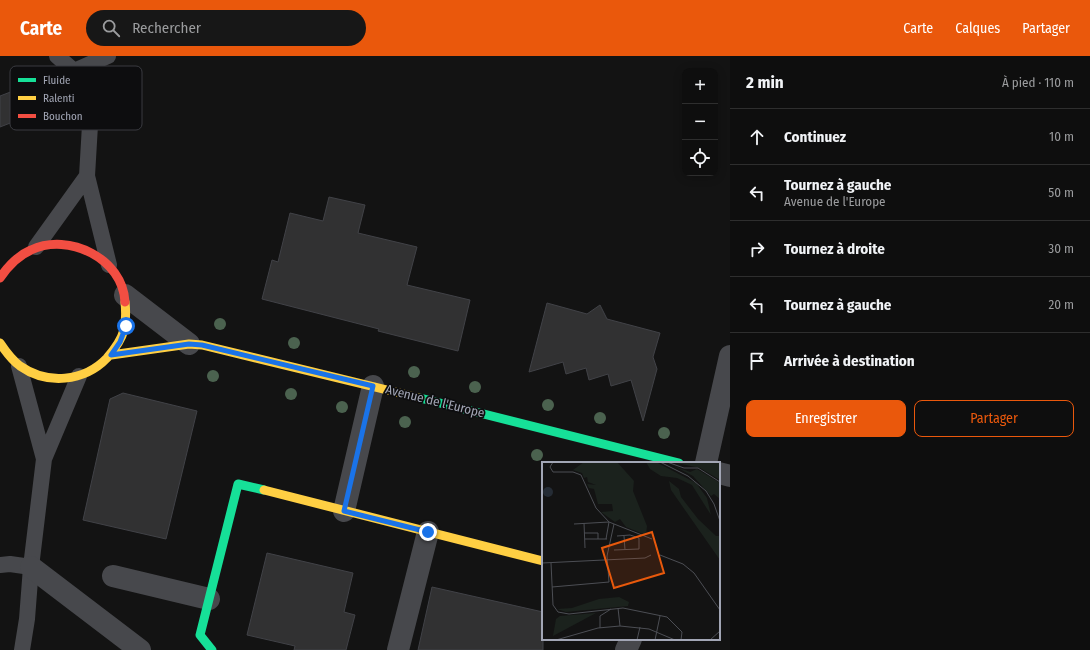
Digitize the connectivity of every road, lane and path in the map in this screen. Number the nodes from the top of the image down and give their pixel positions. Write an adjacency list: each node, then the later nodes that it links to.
1 (57, 56): 3 (lane)
2 (108, 56): 4 (lane)
3 (68, 66)
4 (85, 66)
5 (90, 130): 6 (lane)
6 (87, 176): 7 (lane); 8 (lane)
7 (36, 248): 8 (street); 9 (street)
8 (109, 265): 10 (street)
9 (4, 267)
10 (125, 294): 12 (street); 13 (street)
11 (0, 343): 15 (street)
12 (189, 344): 13 (street, Avenue de l'Europe); 17 (street, Avenue de l'Europe)
13 (111, 355): 16 (street)
14 (730, 356): 20 (street)
15 (19, 366): 16 (street); 18 (lane)
16 (79, 376): 18 (lane)
17 (373, 386): 19 (street, Avenue de l'Europe); 23 (street)
18 (44, 459): 27 (lane)
19 (676, 462)
20 (706, 462)
21 (720, 473): 22 (street)
22 (730, 476)
23 (344, 511): 24 (street); 29 (street)
24 (428, 532): 25 (street); 34 (street)
25 (542, 561)
26 (0, 565): 27 (lane)
27 (31, 567): 31 (lane); 32 (street)
28 (113, 576): 29 (street)
29 (209, 599): 33 (street)
30 (631, 640): 35 (street)
31 (22, 650)
32 (140, 650)
33 (212, 650)
34 (398, 650)
35 (626, 650)

